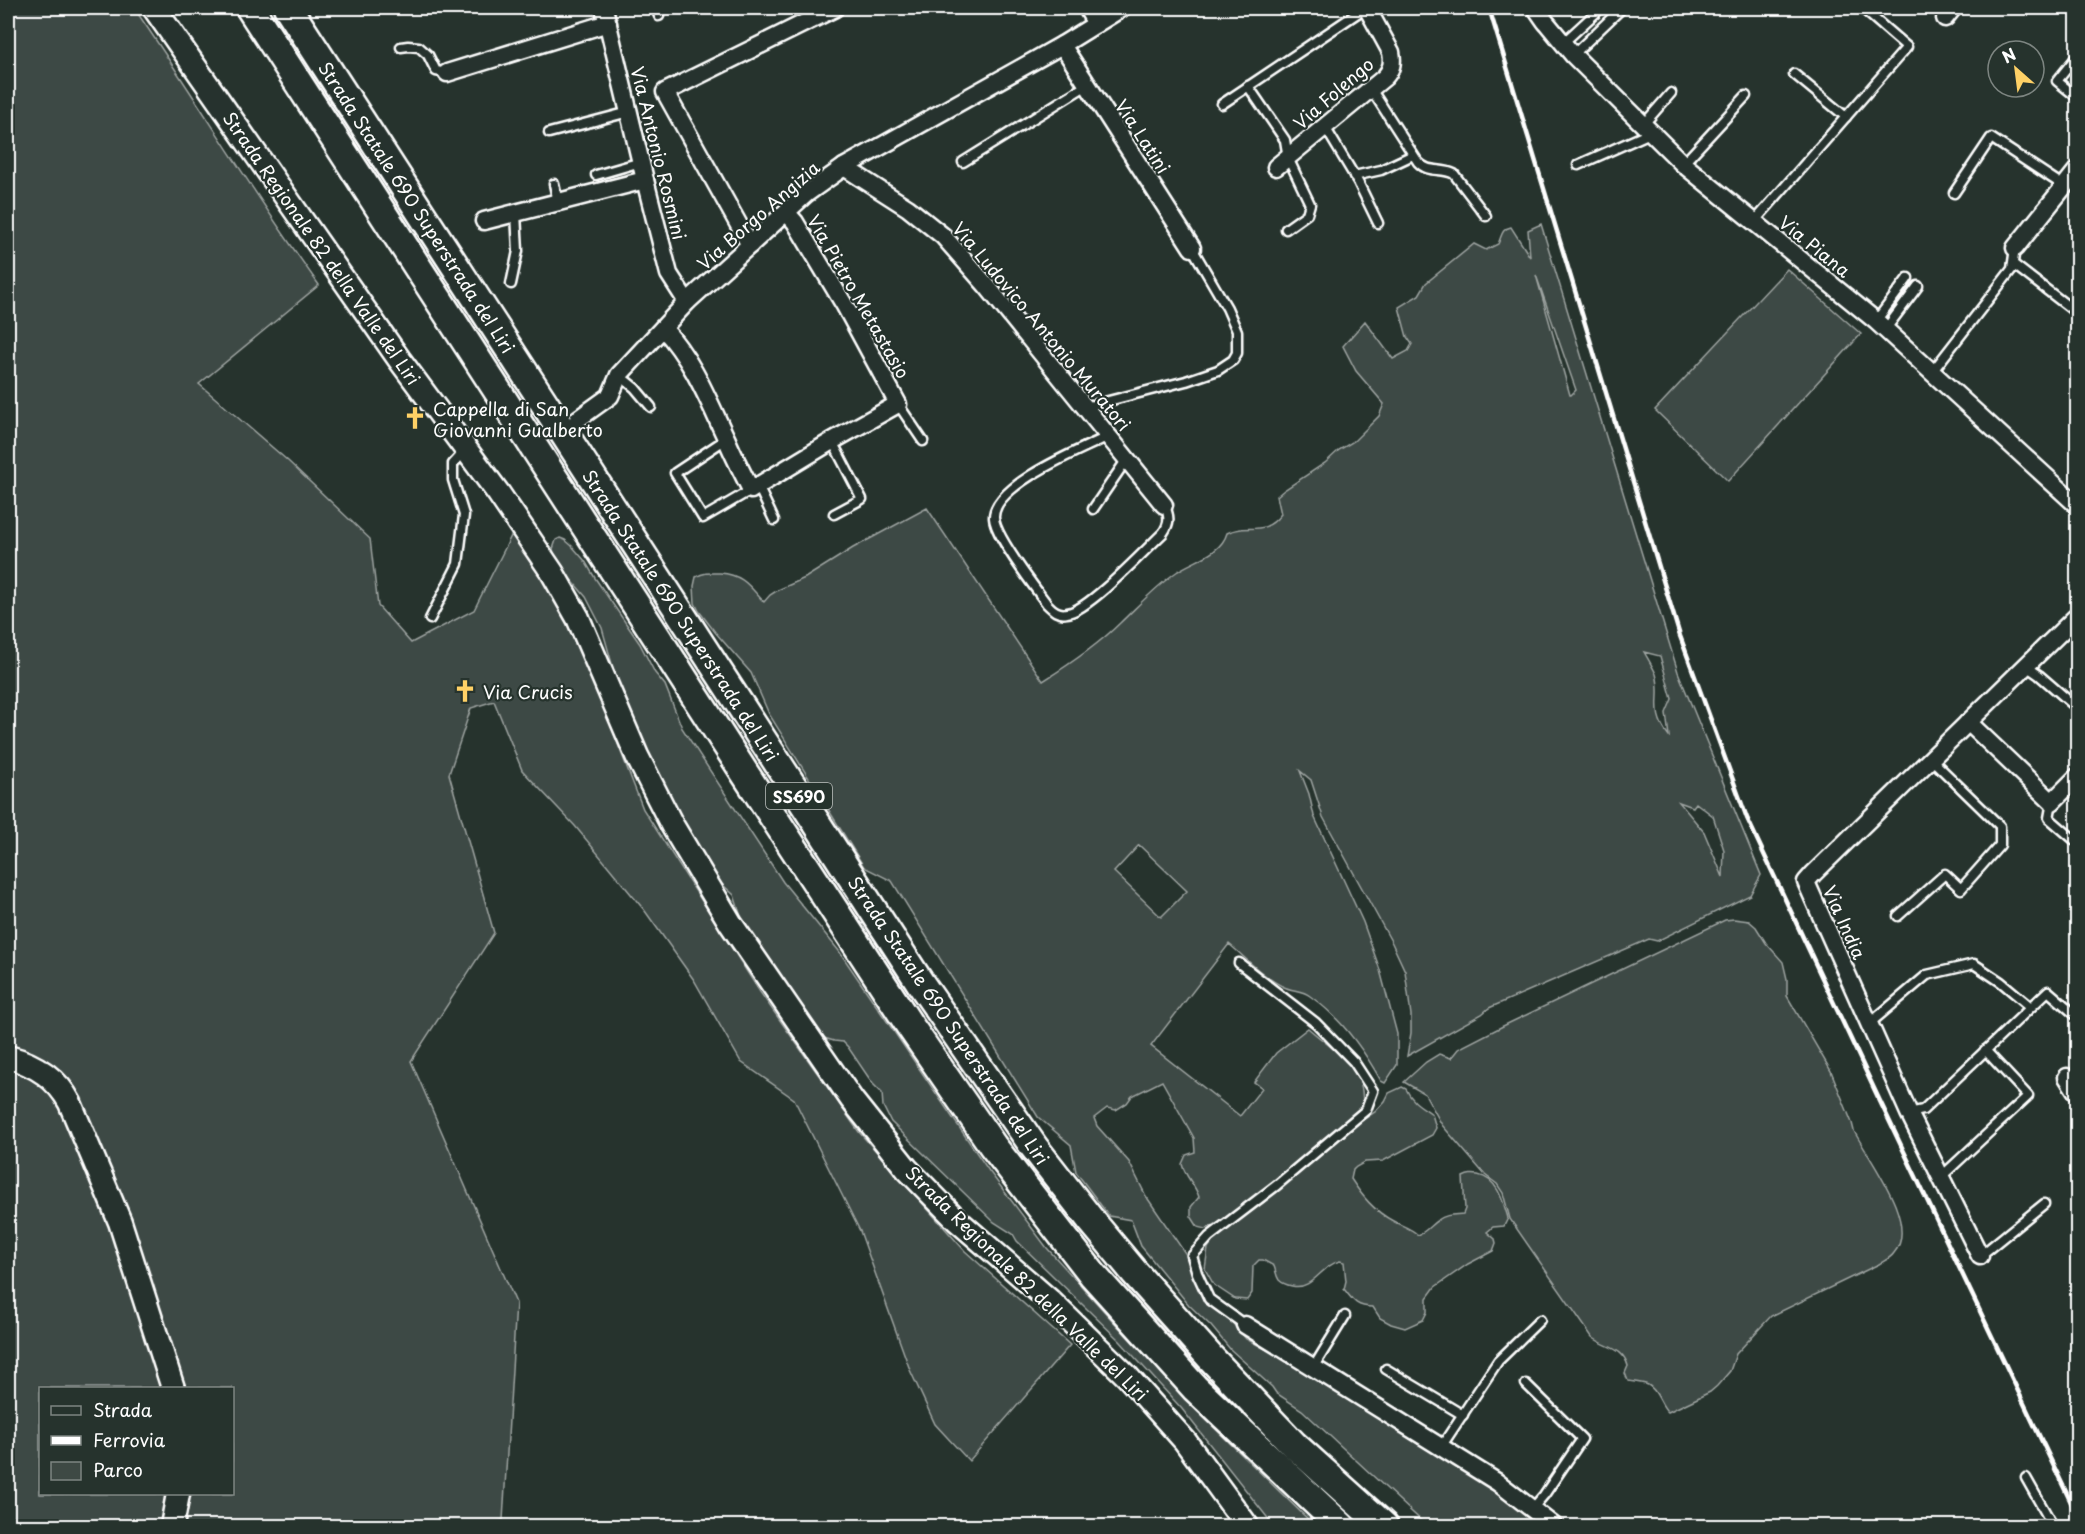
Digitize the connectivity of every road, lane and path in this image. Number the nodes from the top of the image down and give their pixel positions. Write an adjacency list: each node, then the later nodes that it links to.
1 (154, 8): 74 (main road, Strada Regionale 82 della Valle del Liri)
2 (250, 8): 118 (highway, Strada Statale 690 Superstrada del Liri / SS690)
3 (288, 8): 119 (highway, Strada Statale 690 Superstrada del Liri / SS690)
4 (1087, 8): 13 (street)
5 (1122, 8): 13 (street, Via Borgo Angizia)
6 (1366, 8): 21 (lane); 22 (street, Via Folengo)
7 (1536, 8): 16 (street, Via Piana)
8 (1601, 8): 16 (lane)
9 (1622, 8): 16 (lane)
10 (1862, 8): 28 (lane)
11 (826, 9): 54 (street)
12 (606, 15): 18 (street); 27 (street, Via Antonio Rosmini)
13 (1096, 24): 14 (street, Via Borgo Angizia)
14 (1062, 45): 20 (street, Via Latini); 38 (street, Via Borgo Angizia)
15 (400, 47): 18 (lane)
16 (1568, 49): 30 (street, Via Piana)
17 (2078, 55): 25 (lane)
18 (447, 73)
19 (1794, 74): 28 (lane)
20 (1088, 85): 34 (lane); 55 (street, Via Latini)
21 (1248, 86): 26 (lane); 35 (lane)
22 (1371, 89): 29 (street, Via Folengo); 32 (lane)
23 (1671, 93): 30 (lane)
24 (1746, 96): 36 (lane)
25 (2078, 98)
26 (1222, 104)
27 (629, 112): 31 (lane); 33 (street, Via Antonio Rosmini)
28 (1846, 117): 51 (lane)
29 (1324, 127): 35 (street, Via Folengo); 41 (lane)
30 (1647, 129): 36 (street, Via Piana); 37 (lane)
31 (549, 134)
32 (1413, 155): 41 (lane); 49 (lane)
33 (640, 162): 40 (lane); 42 (street, Via Antonio Rosmini)
34 (963, 162)
35 (1282, 162): 53 (lane)
36 (1683, 164): 51 (street, Via Piana)
37 (1578, 165)
38 (844, 167): 47 (street, Via Borgo Angizia); 68 (street, Via Ludovico Antonio Muratori)
39 (2078, 169): 44 (street)
40 (596, 175)
41 (1354, 176): 52 (lane)
42 (645, 180): 46 (street); 60 (street, Via Antonio Rosmini)
43 (554, 184): 46 (lane)
44 (2064, 186): 45 (lane); 56 (street)
45 (1954, 193)
46 (558, 202): 48 (street)
47 (786, 212): 54 (street, Via Borgo Angizia); 66 (street, Via Pietro Metastasio)
48 (516, 213): 50 (street); 58 (lane)
49 (1486, 216)
50 (484, 221)
51 (1754, 222): 62 (street, Via Piana)
52 (1378, 223)
53 (1286, 229)
54 (750, 245): 60 (street, Via Borgo Angizia)
55 (1192, 248): 68 (lane)
56 (2014, 256): 61 (lane); 64 (lane)
57 (1908, 278): 62 (lane)
58 (511, 284)
59 (1918, 286): 62 (lane)
60 (687, 302): 63 (street, Via Borgo Angizia)
61 (2078, 314)
62 (1881, 325): 64 (street, Via Piana)
63 (663, 328): 65 (street, Via Borgo Angizia); 71 (street)
64 (1932, 372): 78 (street, Via Piana)
65 (619, 375): 67 (lane); 69 (street, Via Borgo Angizia)
66 (898, 404): 72 (street, Via Pietro Metastasio); 73 (lane)
67 (651, 407)
68 (1085, 407): 70 (street, Via Ludovico Antonio Muratori)
69 (578, 419)
70 (1109, 436): 75 (street, Via Ludovico Antonio Muratori); 77 (lane)
71 (726, 439): 76 (street); 76 (lane)
72 (832, 441): 76 (street, Via Pietro Metastasio); 80 (lane)
73 (923, 441)
74 (465, 451): 83 (lane); 117 (main road, Strada Regionale 82 della Valle del Liri)
75 (1127, 459): 77 (street, Via Ludovico Antonio Muratori); 79 (lane)
76 (755, 488): 81 (lane)
77 (1164, 505)
78 (2078, 506)
79 (1093, 509)
80 (834, 514)
81 (774, 520)
82 (2077, 618): 84 (street, Via India)
83 (430, 619)
84 (2026, 666): 85 (lane); 86 (street, Via India)
85 (2076, 707)
86 (1968, 722): 87 (street, Via India); 89 (street)
87 (1930, 759): 91 (lane); 95 (street, Via India)
88 (2078, 776): 89 (street)
89 (2052, 802): 90 (lane)
90 (2078, 843)
91 (1898, 916)
92 (1239, 963): 106 (lane)
93 (2031, 1007): 94 (lane); 95 (lane); 96 (lane)
94 (2078, 1017)
95 (1869, 1024): 100 (street, Via India)
96 (1985, 1050): 100 (lane); 101 (lane)
97 (8, 1057): 110 (main road)
98 (2070, 1075): 99 (street)
99 (2078, 1094)
100 (1909, 1113): 101 (street, Via India)
101 (1941, 1177): 103 (street, Via India)
102 (2044, 1204): 103 (lane)
103 (1980, 1256)
104 (1345, 1316): 107 (lane)
105 (1540, 1320): 111 (lane)
106 (1245, 1325): 107 (street)
107 (1313, 1368): 112 (street)
108 (1386, 1369): 111 (lane)
109 (1526, 1384): 115 (lane)
110 (172, 1387)
111 (1463, 1415): 112 (lane)
112 (1441, 1447): 115 (street)
113 (2026, 1478): 121 (lane)
114 (178, 1495): 116 (main road)
115 (1532, 1509): 120 (street)
116 (171, 1527)
117 (1247, 1527)
118 (1341, 1527)
119 (1384, 1527)
120 (1554, 1527)
121 (2053, 1527)

